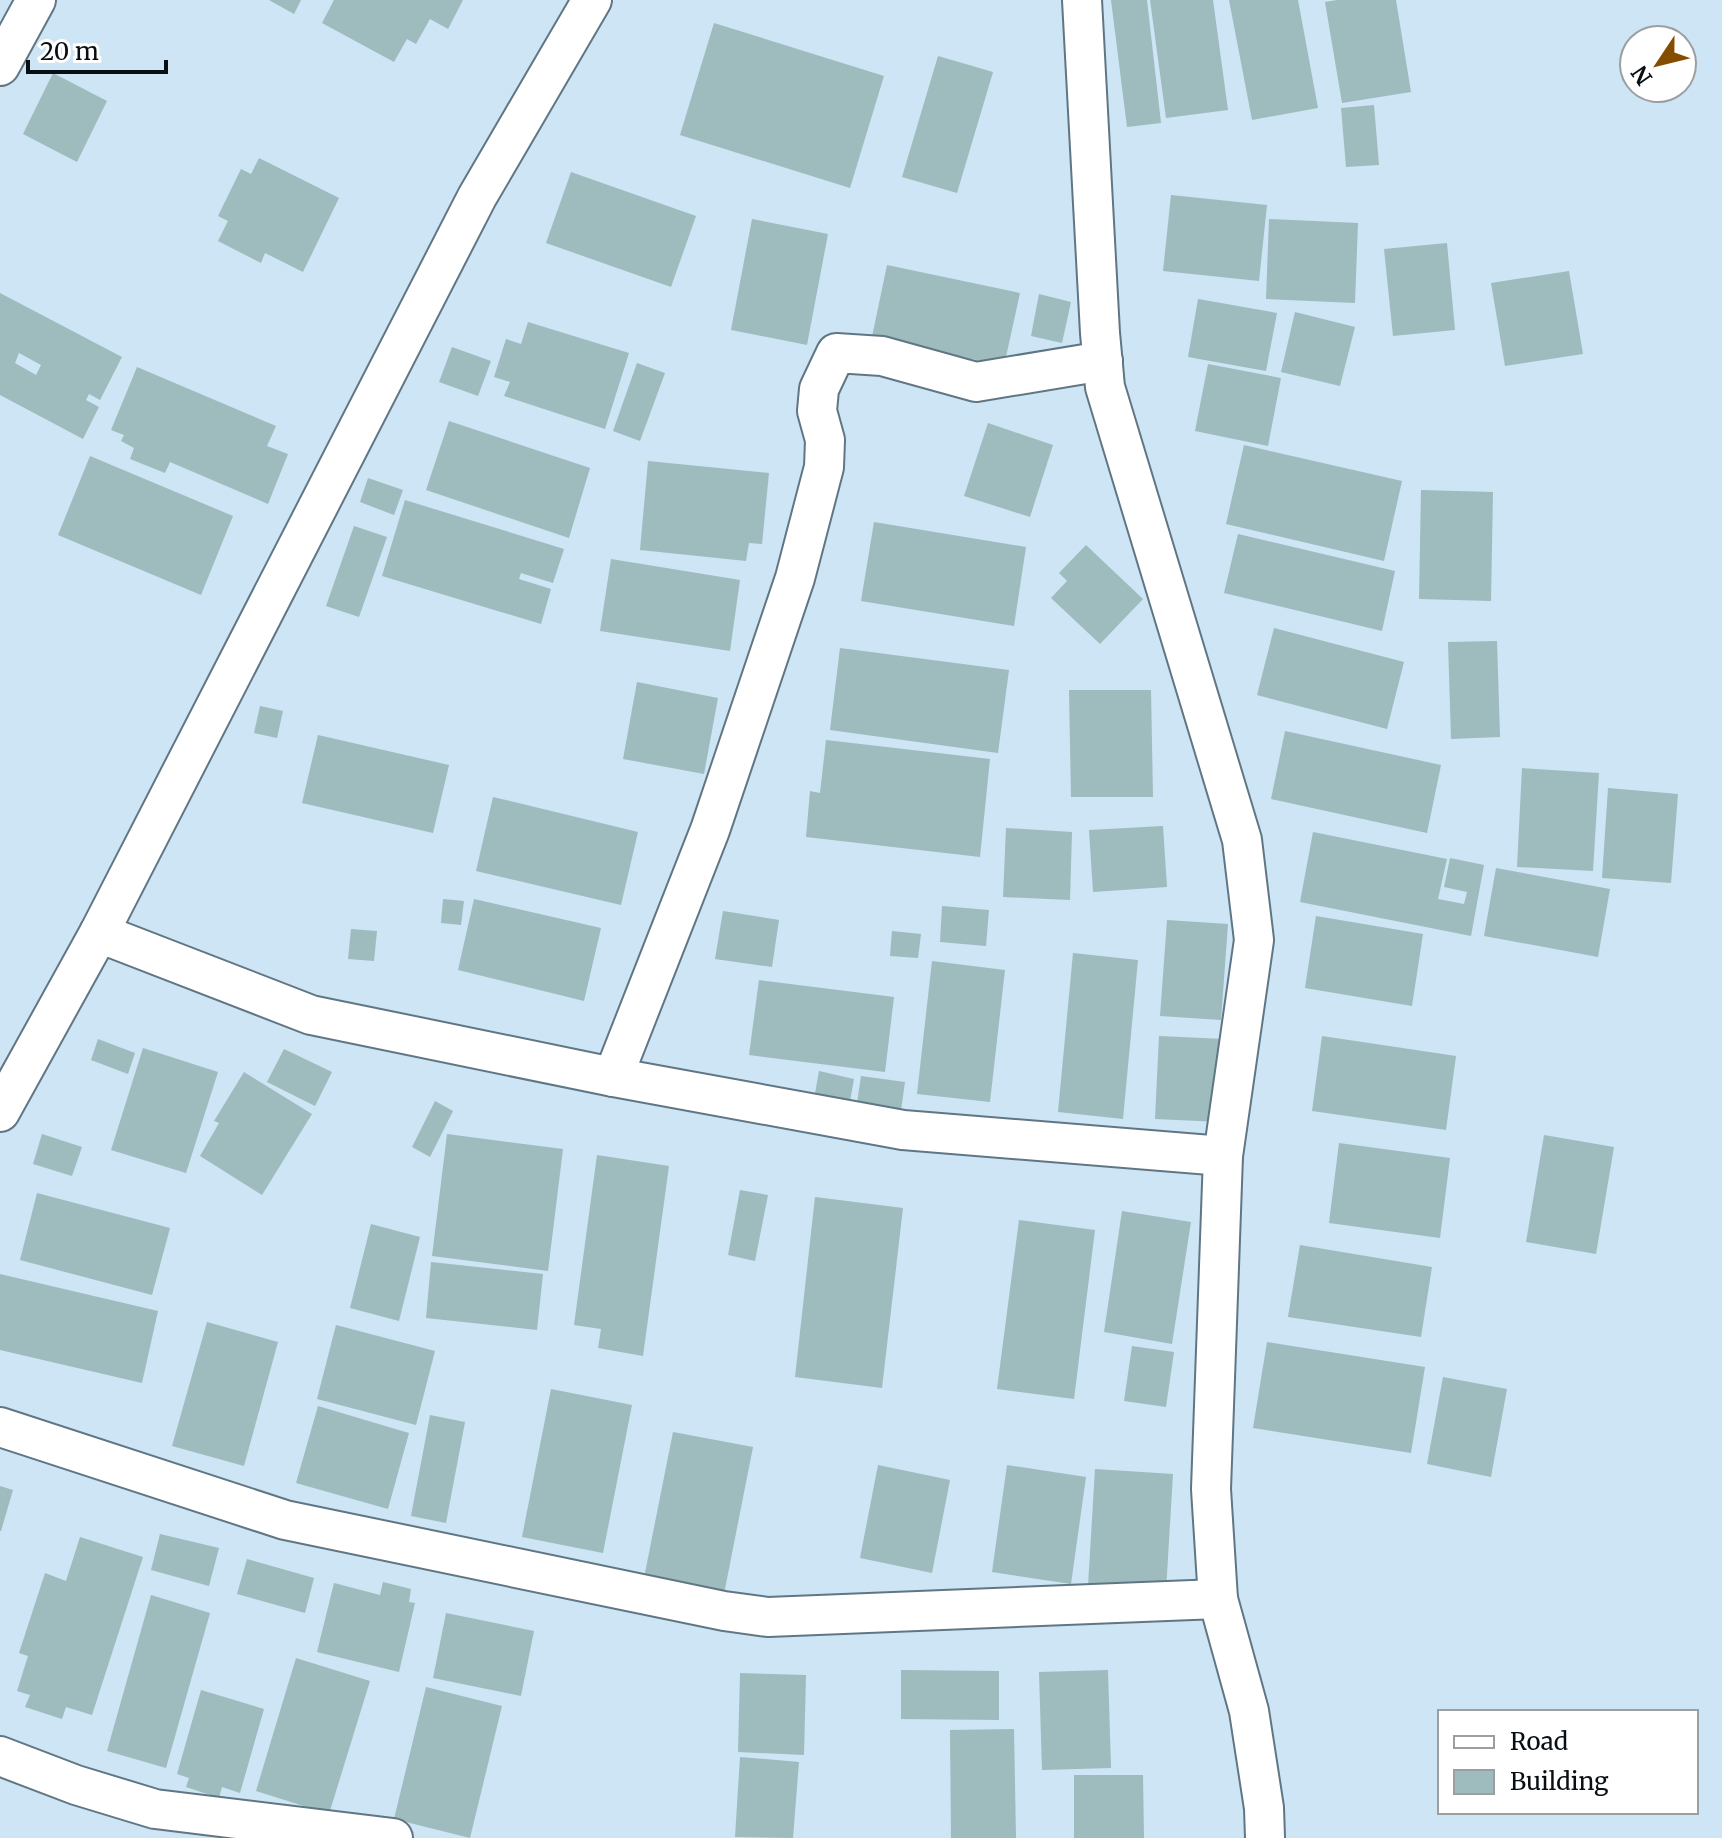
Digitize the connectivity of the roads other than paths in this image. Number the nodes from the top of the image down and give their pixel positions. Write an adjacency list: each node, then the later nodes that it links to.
1 (36, 0): 4 (street)
2 (592, 0): 6 (street)
3 (1082, 0): 5 (street)
4 (0, 66)
5 (1103, 361): 7 (street); 9 (street)
6 (99, 933): 7 (street); 8 (street)
7 (613, 1077): 9 (street)
8 (6, 1089)
9 (1223, 1156): 11 (street)
10 (0, 1427): 11 (street)
11 (1218, 1599): 14 (street)
12 (0, 1756): 13 (street)
13 (393, 1838)
14 (1265, 1838)

